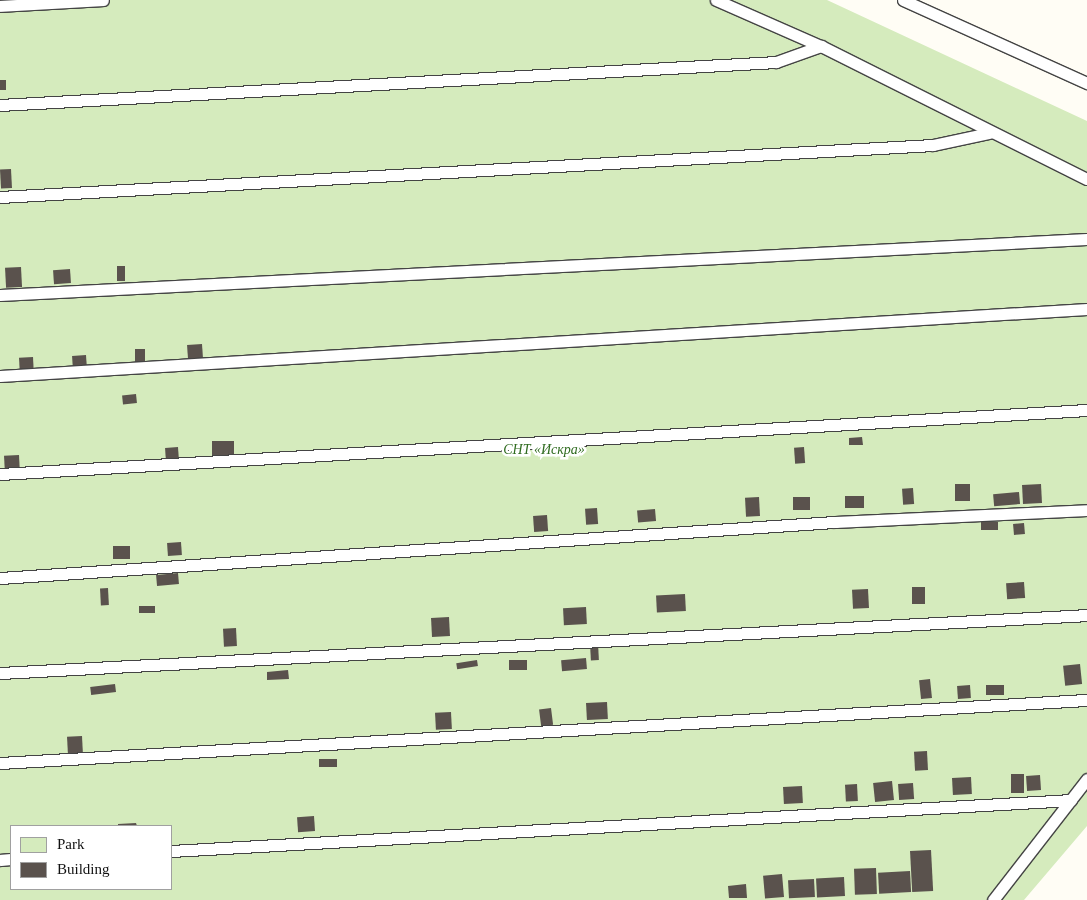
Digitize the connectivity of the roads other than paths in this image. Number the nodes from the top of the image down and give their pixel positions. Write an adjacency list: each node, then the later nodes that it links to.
1 (103, 0): 4 (lane)
2 (716, 0): 5 (lane)
3 (907, 1): 6 (lane)
4 (0, 6)
5 (821, 46): 7 (lane); 8 (lane)
6 (1087, 84)
7 (0, 105)
8 (989, 132): 9 (lane); 10 (lane)
9 (1087, 179)
10 (0, 197)
11 (1087, 238): 12 (lane)
12 (0, 295)
13 (1087, 309): 14 (lane)
14 (0, 376)
15 (1087, 410): 16 (lane)
16 (0, 474)
17 (1087, 510): 18 (lane)
18 (0, 578)
19 (1087, 615): 20 (lane)
20 (0, 673)
21 (1087, 700): 22 (lane)
22 (0, 762)
23 (1087, 779): 24 (lane)
24 (1071, 800): 25 (lane); 26 (lane)
25 (172, 850)
26 (993, 900)

